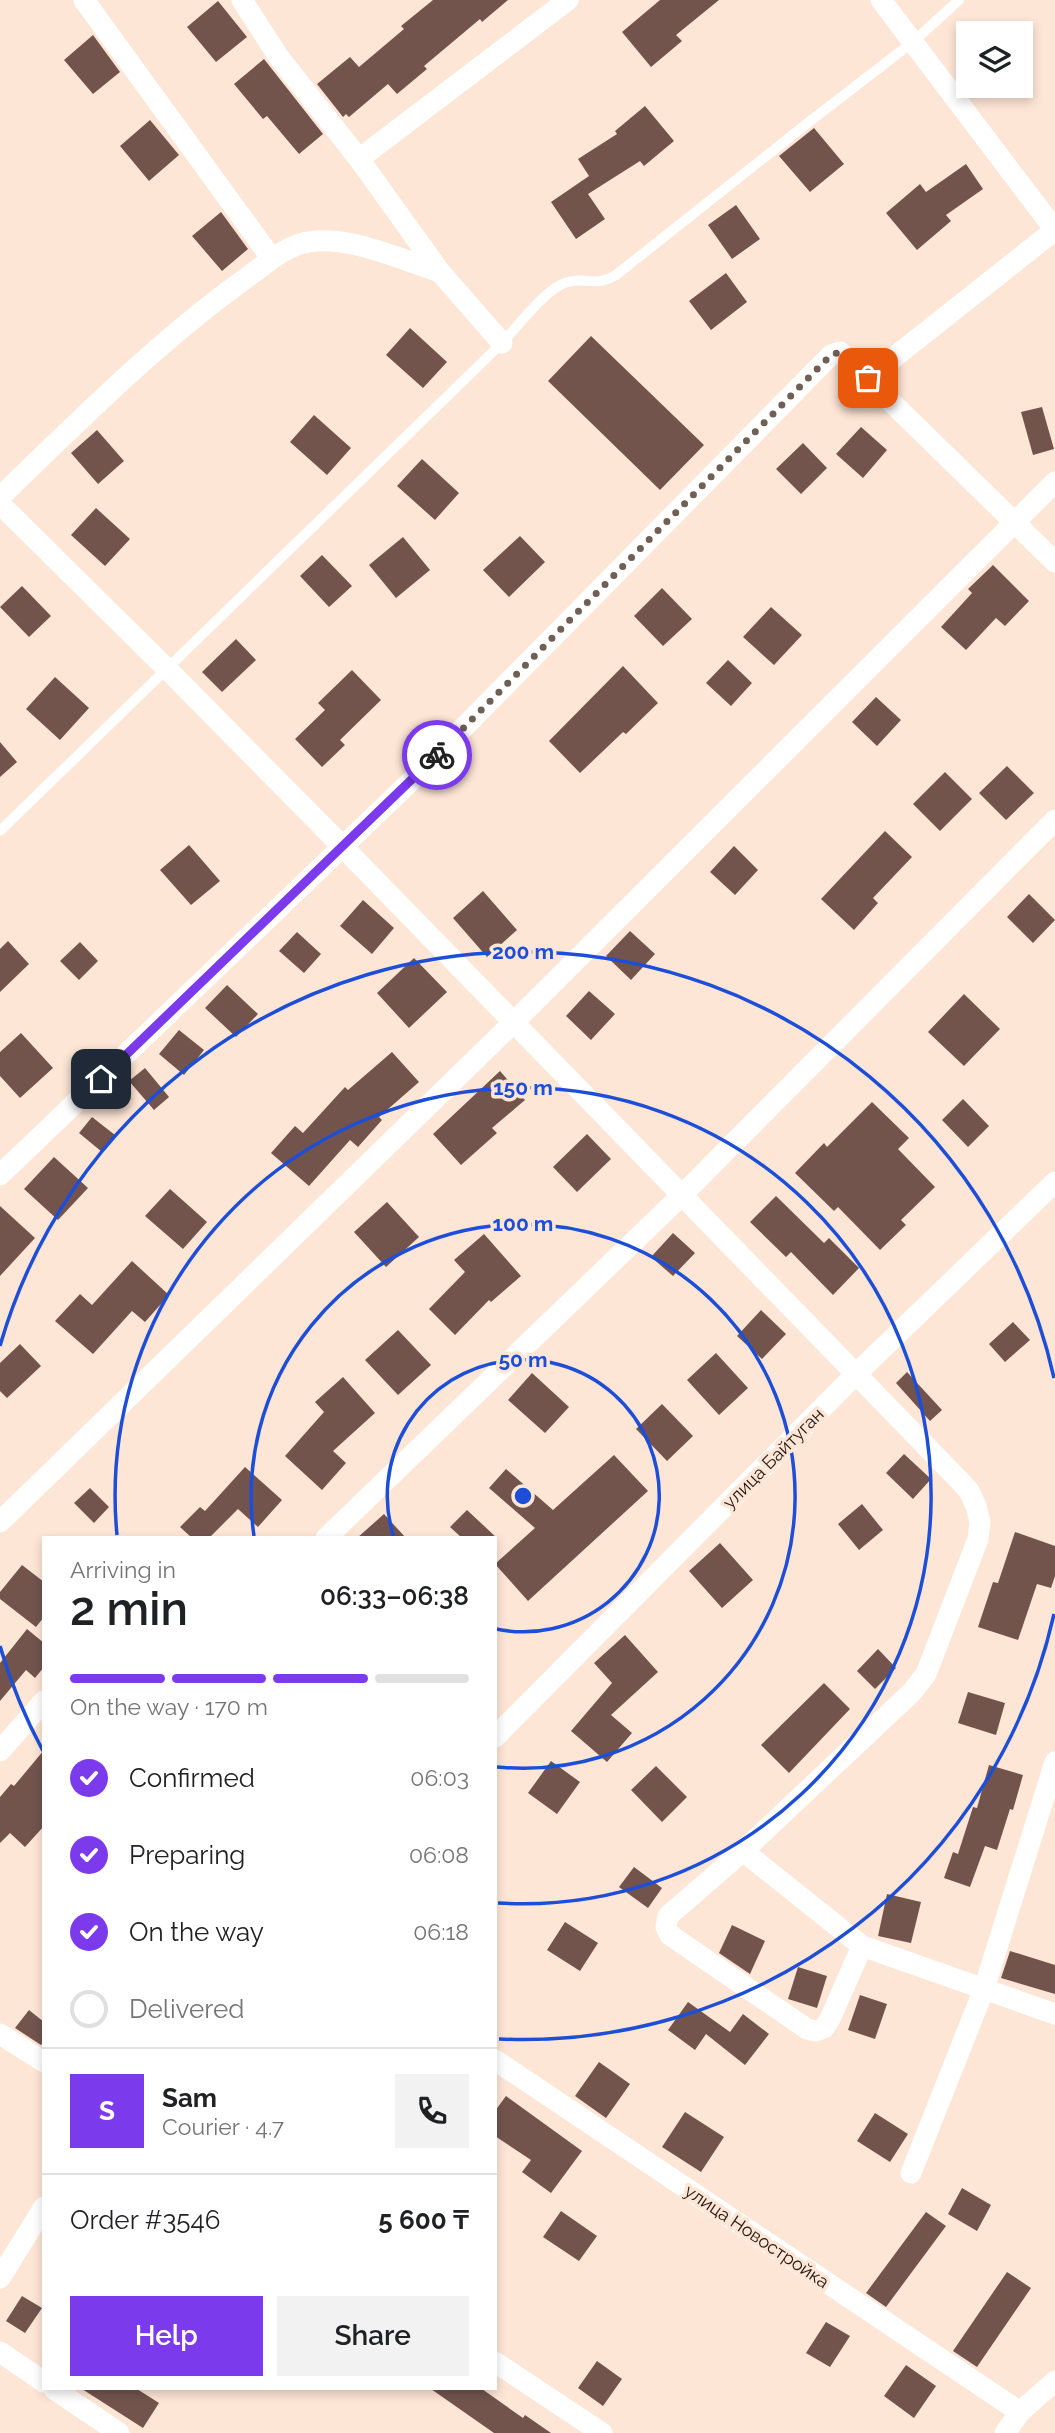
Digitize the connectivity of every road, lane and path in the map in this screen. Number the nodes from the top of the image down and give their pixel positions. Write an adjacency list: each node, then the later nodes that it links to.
1 (84, 0): 9 (street)
2 (242, 0): 7 (street)
3 (568, 0): 7 (street)
4 (881, 0): 6 (street)
5 (959, 0): 6 (lane)
6 (914, 41): 8 (street); 11 (lane)
7 (359, 159): 10 (street)
8 (1055, 230): 12 (street)
9 (272, 259): 10 (street); 14 (street)
10 (440, 272): 11 (street)
11 (502, 343): 18 (lane)
12 (868, 378): 16 (street); 21 (street)
13 (1055, 482): 16 (street)
14 (0, 498)
15 (0, 505): 18 (street)
16 (1015, 522): 17 (street); 22 (street)
17 (1055, 562)
18 (168, 670): 20 (lane); 21 (street)
19 (1055, 820): 25 (street)
20 (0, 831)
21 (343, 847): 22 (street); 23 (street)
22 (513, 1023): 25 (street); 27 (street)
23 (0, 1175)
24 (1055, 1182): 26 (street, улица Байтуган)
25 (681, 1196): 26 (street); 28 (street)
26 (858, 1373): 30 (street, улица Байтуган); 33 (street)
27 (0, 1522)
28 (328, 1536)
29 (42, 1704): 31 (street)
30 (497, 1735)
31 (0, 1751)
32 (1055, 1762): 35 (street)
33 (743, 1850): 34 (street); 34 (street)
34 (862, 1946): 35 (street)
35 (984, 1989): 36 (street); 40 (street)
36 (1055, 2014)
37 (0, 2034): 38 (street)
38 (42, 2061)
39 (497, 2061): 48 (street, улица Новостройка)
40 (911, 2173)
41 (42, 2210): 42 (street)
42 (0, 2277)
43 (0, 2352): 45 (street)
44 (497, 2363): 50 (street)
45 (42, 2381)
46 (1055, 2381): 48 (street)
47 (55, 2390): 49 (street)
48 (1020, 2412): 51 (street)
49 (119, 2433)
50 (602, 2433)
51 (1005, 2433)

